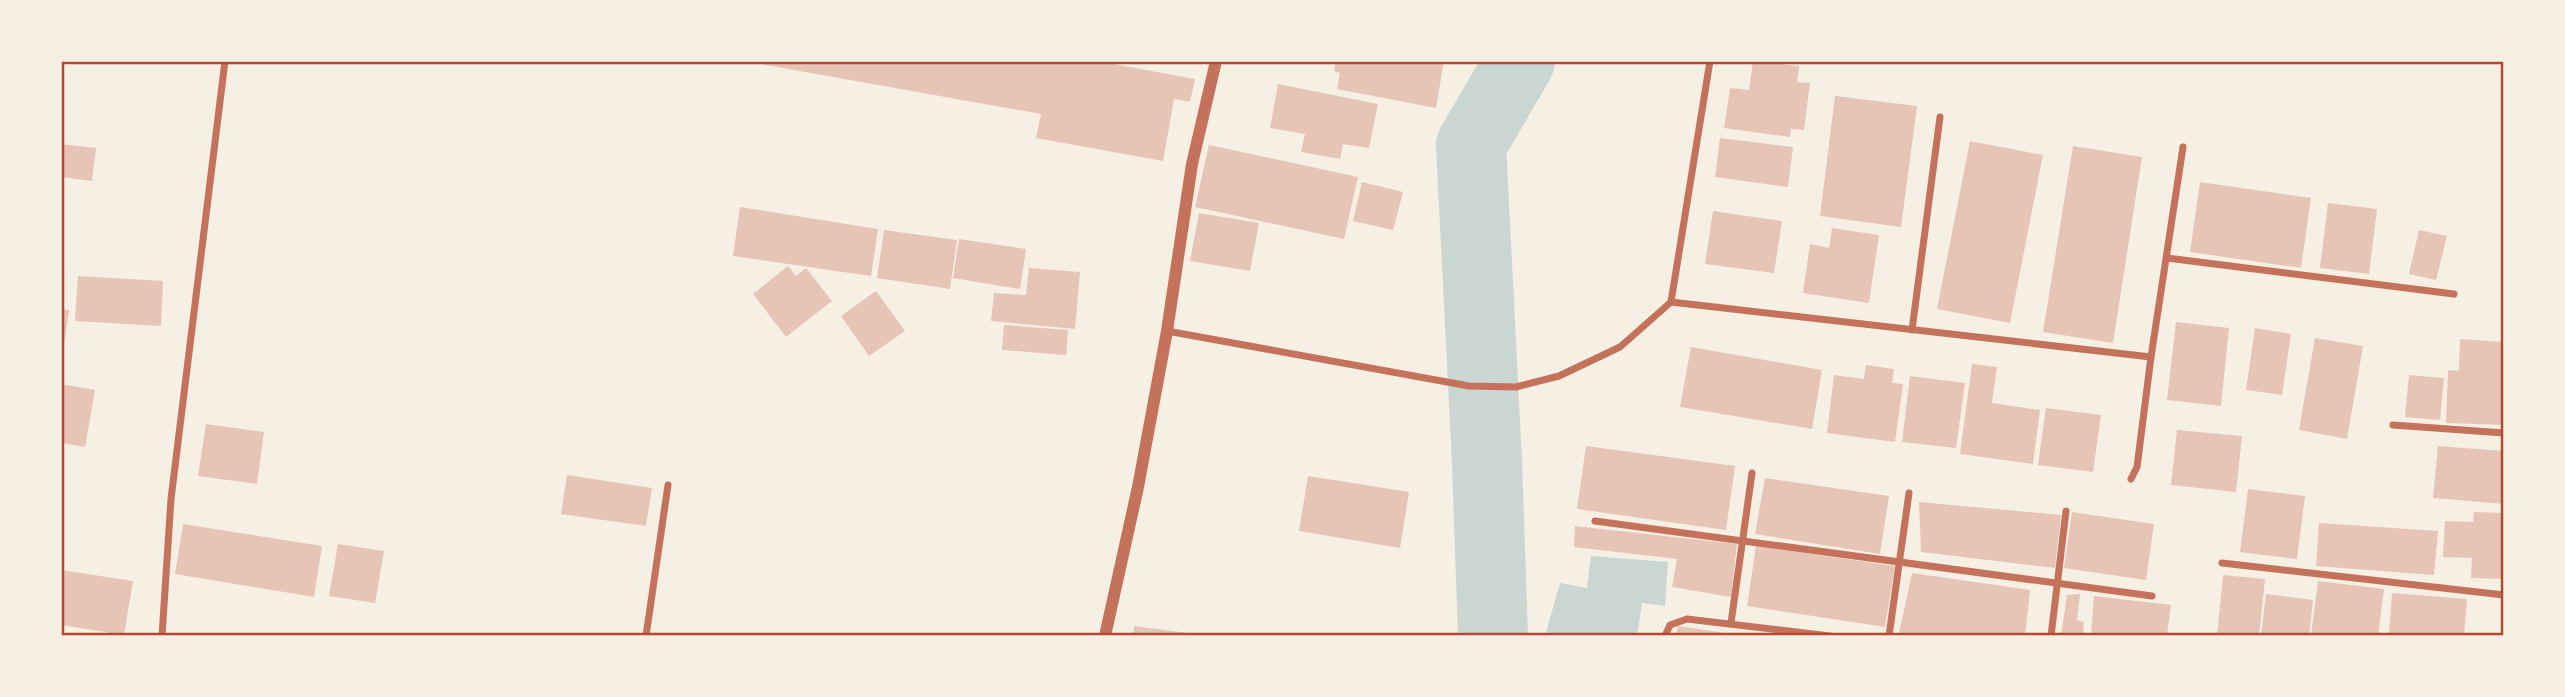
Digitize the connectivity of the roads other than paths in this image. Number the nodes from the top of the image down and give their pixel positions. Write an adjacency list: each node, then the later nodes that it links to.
1 (225, 61): 28 (street)
2 (1216, 61): 10 (street)
3 (1710, 61): 8 (street)
4 (1940, 117): 9 (street)
5 (2183, 147): 6 (street)
6 (2167, 258): 7 (street); 11 (street)
7 (2454, 294)
8 (1671, 302): 9 (street); 10 (street)
9 (1912, 330): 11 (street)
10 (1167, 331): 30 (street)
11 (2151, 357): 15 (street)
12 (2393, 425): 13 (street)
13 (2504, 433)
14 (1752, 473): 20 (street)
15 (2132, 479)
16 (668, 485): 29 (street)
17 (1909, 493): 21 (street)
18 (2066, 511): 23 (street)
19 (1595, 521): 20 (street)
20 (1742, 540): 21 (street); 26 (street)
21 (1899, 562): 23 (street); 33 (street)
22 (2222, 563): 24 (street)
23 (2057, 582): 25 (street); 34 (street)
24 (2504, 595)
25 (2152, 596)
26 (1731, 623): 27 (street); 31 (street)
27 (1821, 635): 32 (street)
28 (162, 636)
29 (646, 636)
30 (1105, 636)
31 (1665, 636)
32 (1830, 636)
33 (1889, 636)
34 (2051, 636)

